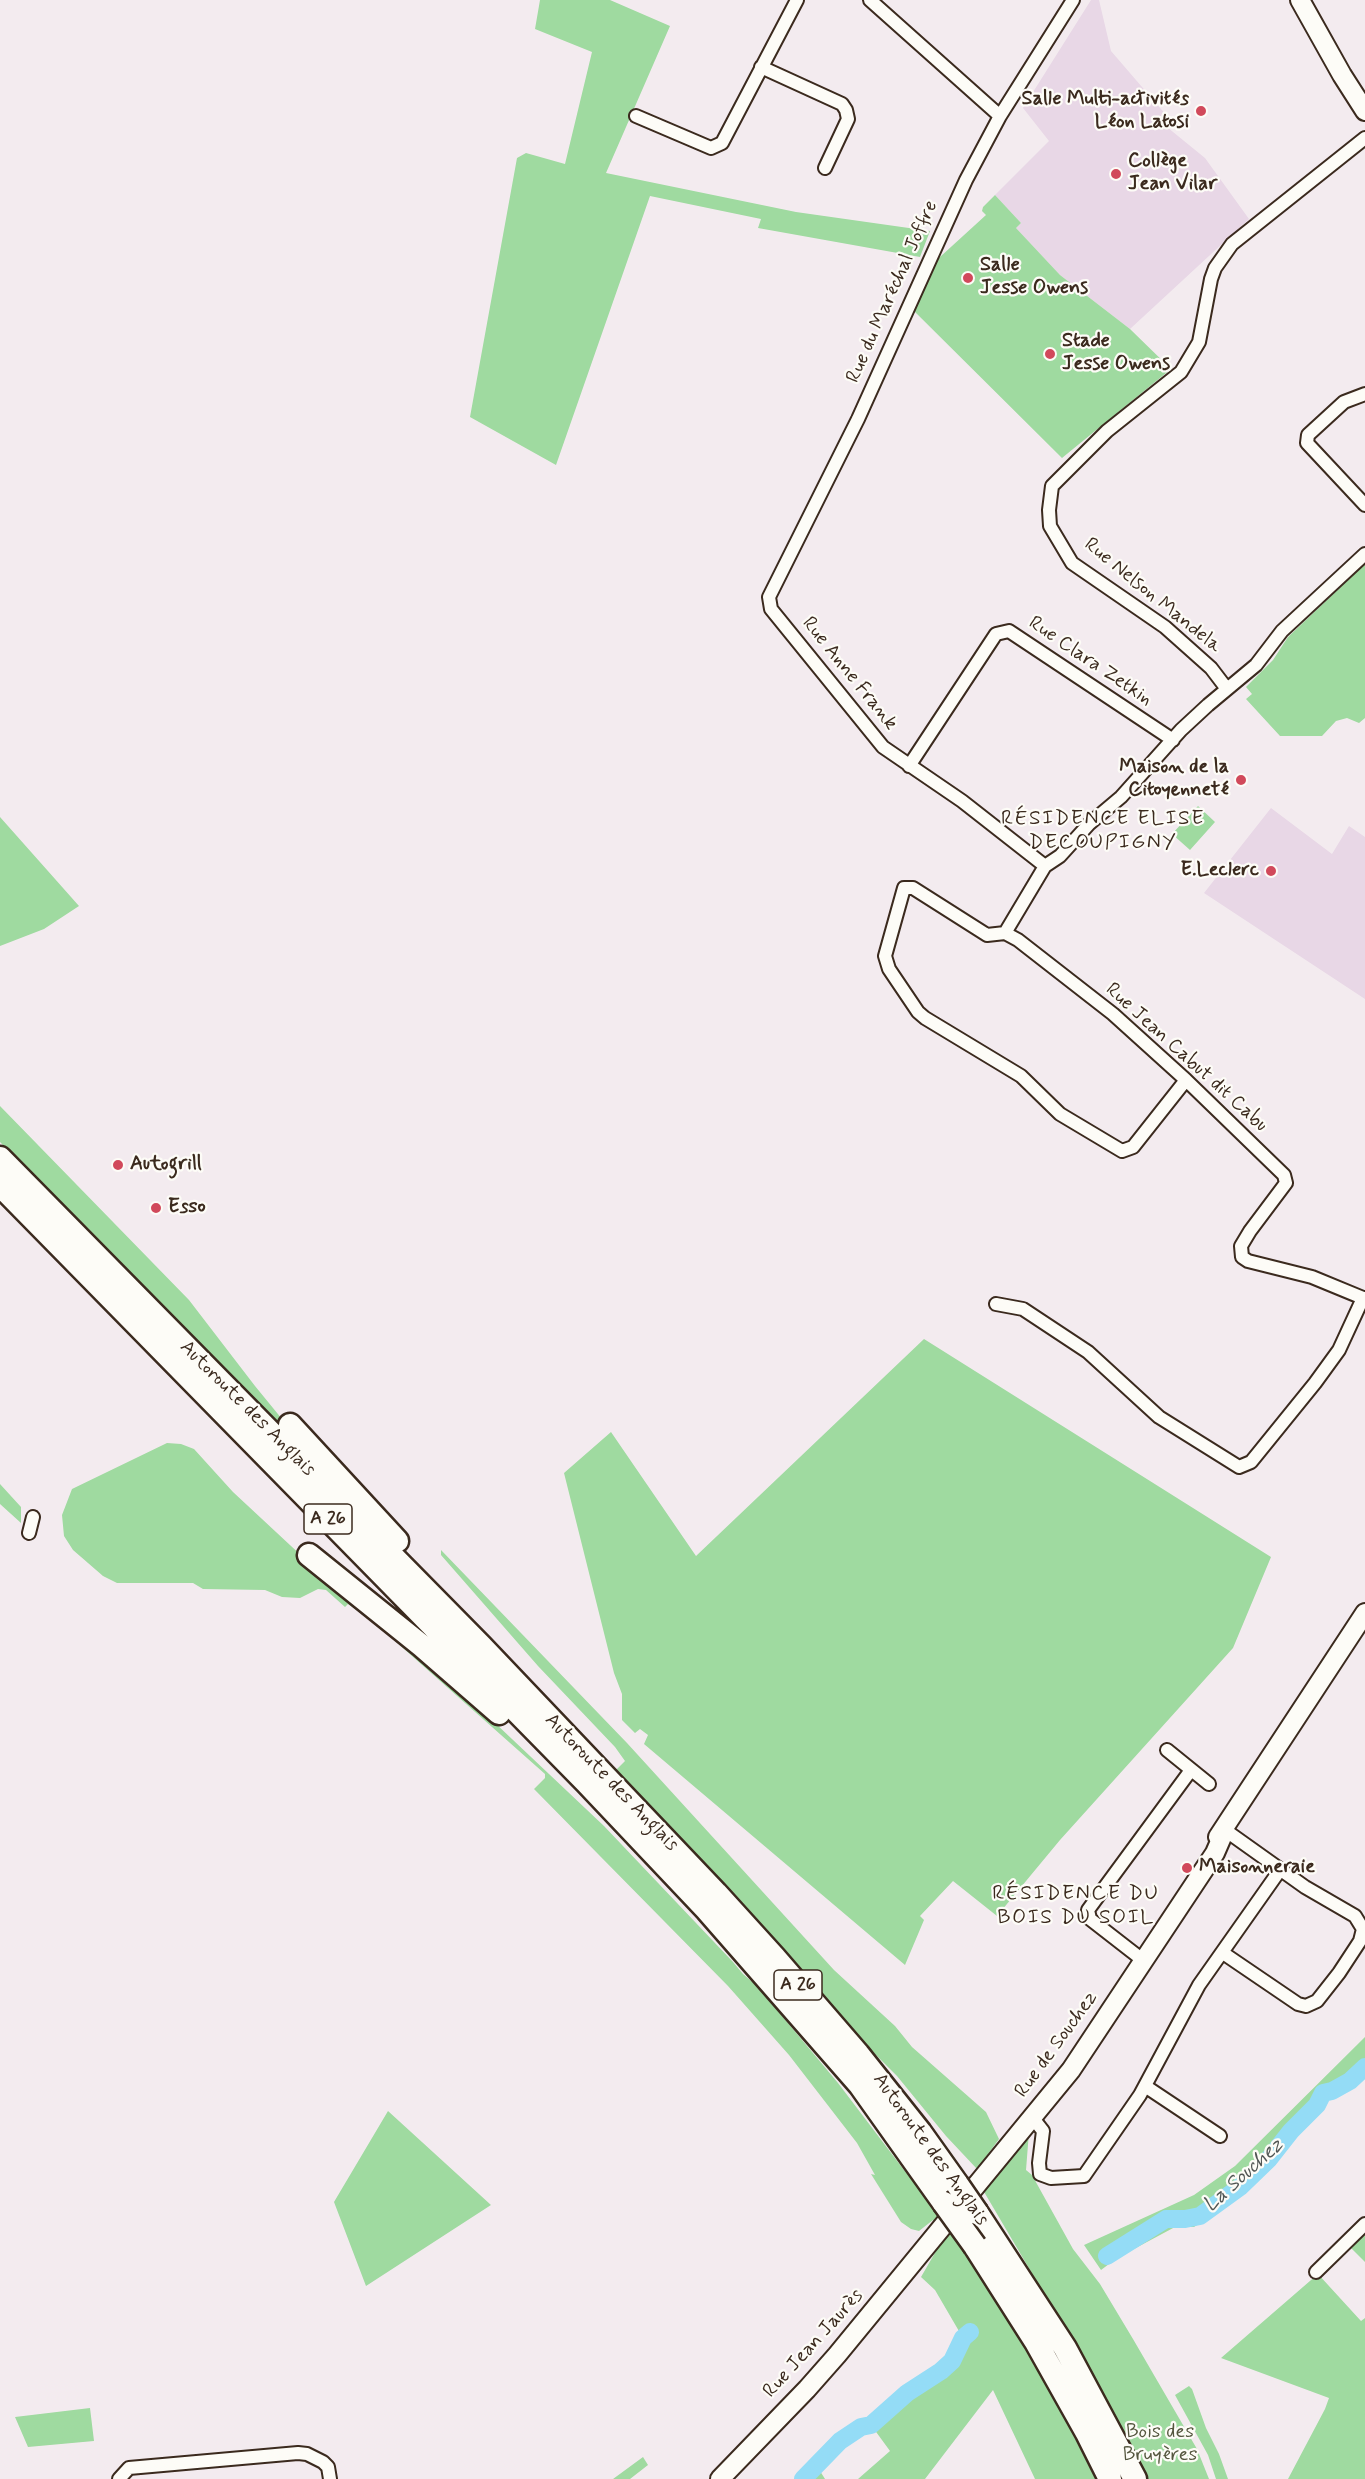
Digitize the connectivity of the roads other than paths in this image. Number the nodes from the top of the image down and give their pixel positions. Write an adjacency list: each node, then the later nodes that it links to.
1 (797, 0): 5 (street)
2 (870, 0): 8 (street)
3 (1073, 0): 8 (street, Rue du Maréchal Joffre)
4 (1300, 0): 6 (main road)
5 (762, 67): 7 (street); 10 (street)
6 (1365, 111)
7 (636, 116)
8 (1000, 116): 14 (street, Rue du Maréchal Joffre)
9 (1365, 138): 15 (street, Rue Nelson Mandela)
10 (825, 168)
11 (1365, 394): 12 (street)
12 (1365, 505)
13 (1365, 554): 15 (street)
14 (771, 609): 17 (street, Rue Anne Frank)
15 (1227, 689): 16 (street)
16 (1173, 740): 17 (street, Rue Clara Zetkin); 18 (street)
17 (909, 766): 18 (street, Rue Anne Frank)
18 (1046, 866): 19 (street)
19 (1005, 933): 20 (street, Rue Jean Cabut dit Cabu); 20 (street)
20 (1186, 1080): 23 (street, Rue Jean Cabut dit Cabu)
21 (0, 1158): 30 (highway, Autoroute des Anglais / A 26)
22 (0, 1185): 35 (highway, Autoroute des Anglais / A 26)
23 (1364, 1298): 24 (street)
24 (996, 1304)
25 (290, 1425): 30 (highway)
26 (33, 1517): 27 (street)
27 (29, 1533)
28 (309, 1555): 35 (highway)
29 (1365, 1613): 34 (main road, Rue de Souchez)
30 (481, 1646): 42 (highway, Autoroute des Anglais / A 26)
31 (1167, 1750): 32 (street)
32 (1191, 1770): 33 (street); 38 (street)
33 (1209, 1784)
34 (1225, 1830): 36 (street); 38 (main road, Rue de Souchez)
35 (655, 1856): 42 (highway, Autoroute des Anglais / A 26)
36 (1280, 1870): 37 (street); 37 (street)
37 (1223, 1953): 39 (street)
38 (1141, 1959): 40 (main road, Rue de Souchez); 40 (main road, Rue de Souchez)
39 (1145, 2086): 40 (street); 41 (street)
40 (1037, 2124): 47 (main road, Rue Jean Jaurès)
41 (1220, 2136)
42 (951, 2194): 48 (highway, Autoroute des Anglais / A 26, bridge); 49 (highway, Autoroute des Anglais / A 26, bridge)
43 (1365, 2224): 44 (street)
44 (1316, 2271)
45 (119, 2479): 46 (street)
46 (330, 2479)
47 (720, 2479)
48 (1110, 2479)
49 (1134, 2479)

